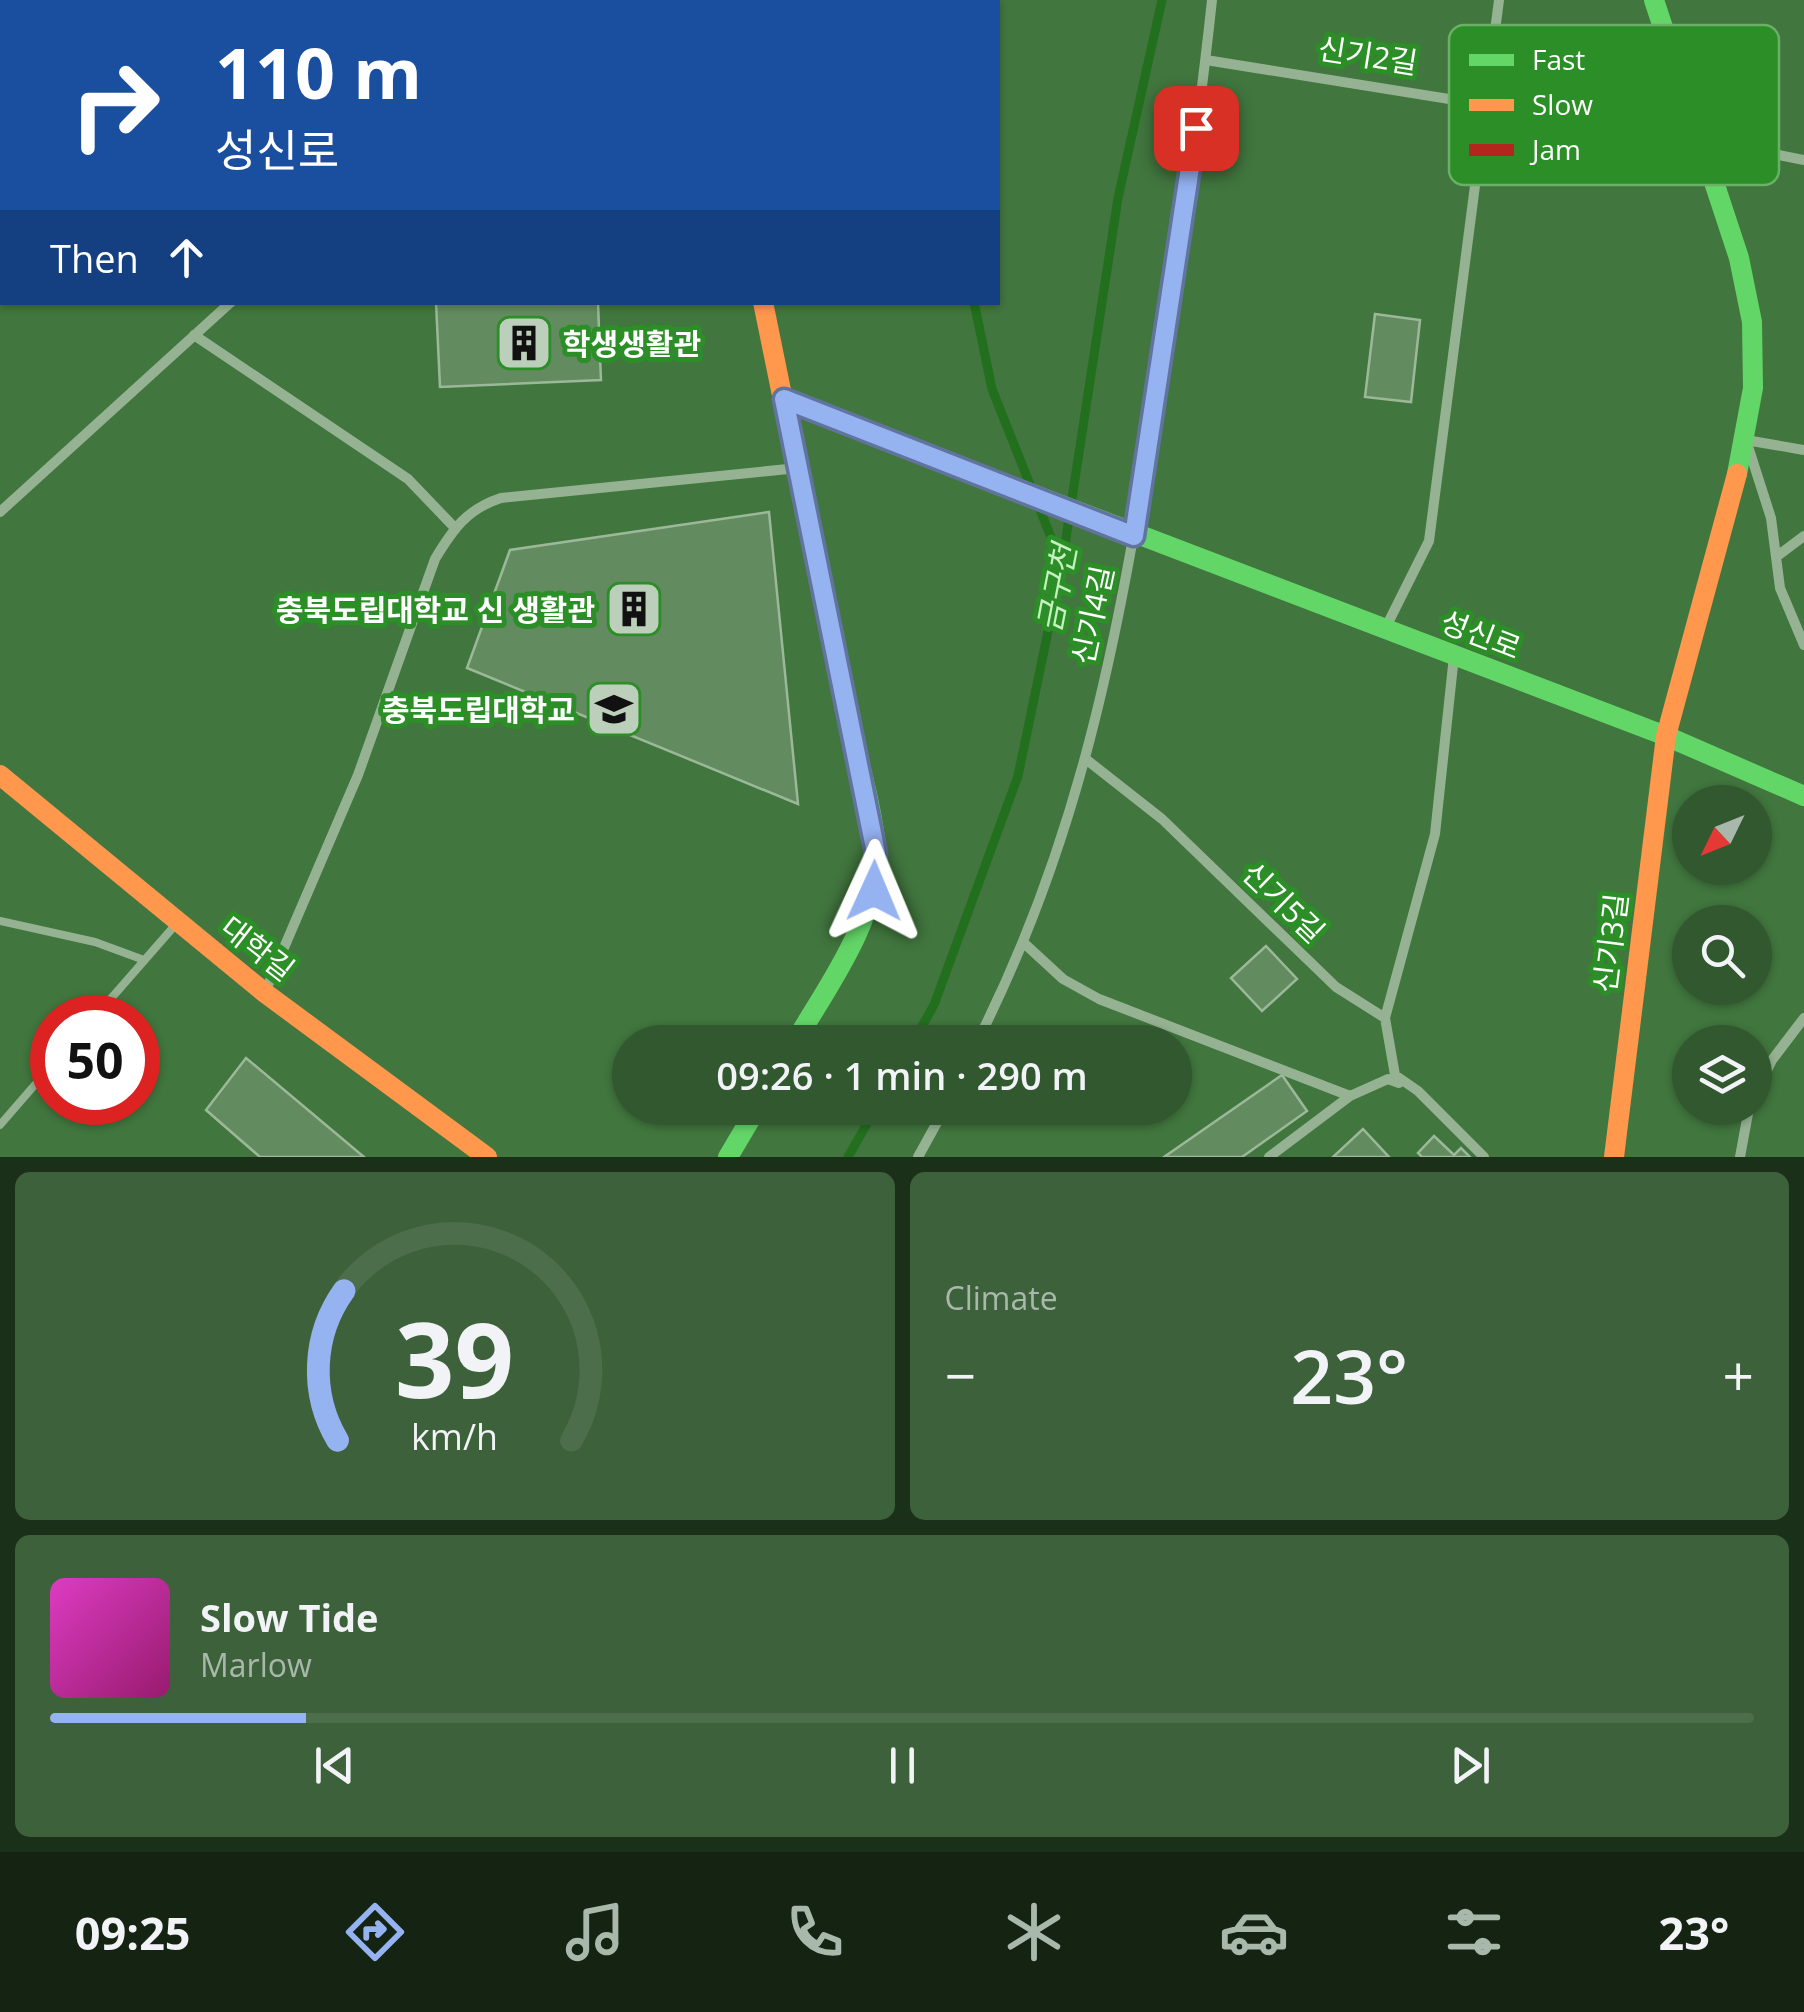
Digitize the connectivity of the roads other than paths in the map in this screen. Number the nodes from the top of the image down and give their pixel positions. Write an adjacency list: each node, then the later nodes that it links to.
1 (1212, 0): 6 (street, 신기4길)
2 (1499, 0): 4 (street)
3 (1654, 0): 5 (street)
4 (1496, 25)
5 (1662, 25)
6 (1206, 60): 7 (street, 신기2길); 21 (street, 신기4길)
7 (1449, 99)
8 (1779, 155): 9 (street, 신기2길)
9 (1804, 160)
10 (1477, 185): 24 (street)
11 (1714, 185): 16 (street)
12 (229, 305): 14 (street)
13 (765, 305): 15 (street)
14 (194, 335): 19 (street); 20 (street)
15 (784, 399): 18 (street); 21 (street, 성신로)
16 (1746, 440): 17 (street); 23 (street); 27 (street)
17 (1804, 450)
18 (800, 468): 20 (street); 39 (street)
19 (0, 512)
20 (454, 527): 35 (street)
21 (1134, 536): 24 (street, 성신로); 28 (street, 신기4길)
22 (1804, 536): 23 (street)
23 (1776, 557): 25 (street)
24 (1385, 630): 26 (street, 성신로)
25 (1804, 645)
26 (1454, 656): 27 (street, 성신로); 37 (street)
27 (1666, 736): 30 (street, 성신로); 54 (street, 신기3길)
28 (1087, 760): 33 (street, 신기4길); 37 (street, 신기5길)
29 (0, 775): 32 (street, 대학길)
30 (1804, 796)
31 (2, 917): 34 (lane)
32 (178, 922): 34 (lane); 35 (street, 대학길)
33 (1025, 944): 40 (street, 신기4길); 44 (street)
34 (144, 960): 36 (lane)
35 (265, 993): 49 (street, 대학길)
36 (114, 995)
37 (1384, 1018): 43 (street)
38 (1804, 1018): 41 (street)
39 (804, 1025)
40 (985, 1025)
41 (1772, 1060)
42 (30, 1090): 45 (lane)
43 (1418, 1091): 44 (street); 53 (street)
44 (1350, 1096): 52 (street)
45 (0, 1125)
46 (747, 1125): 50 (street)
47 (935, 1125): 51 (street)
48 (1746, 1125): 55 (street)
49 (486, 1157)
50 (728, 1157)
51 (918, 1157)
52 (1269, 1157)
53 (1484, 1157)
54 (1614, 1157)
55 (1740, 1157)

